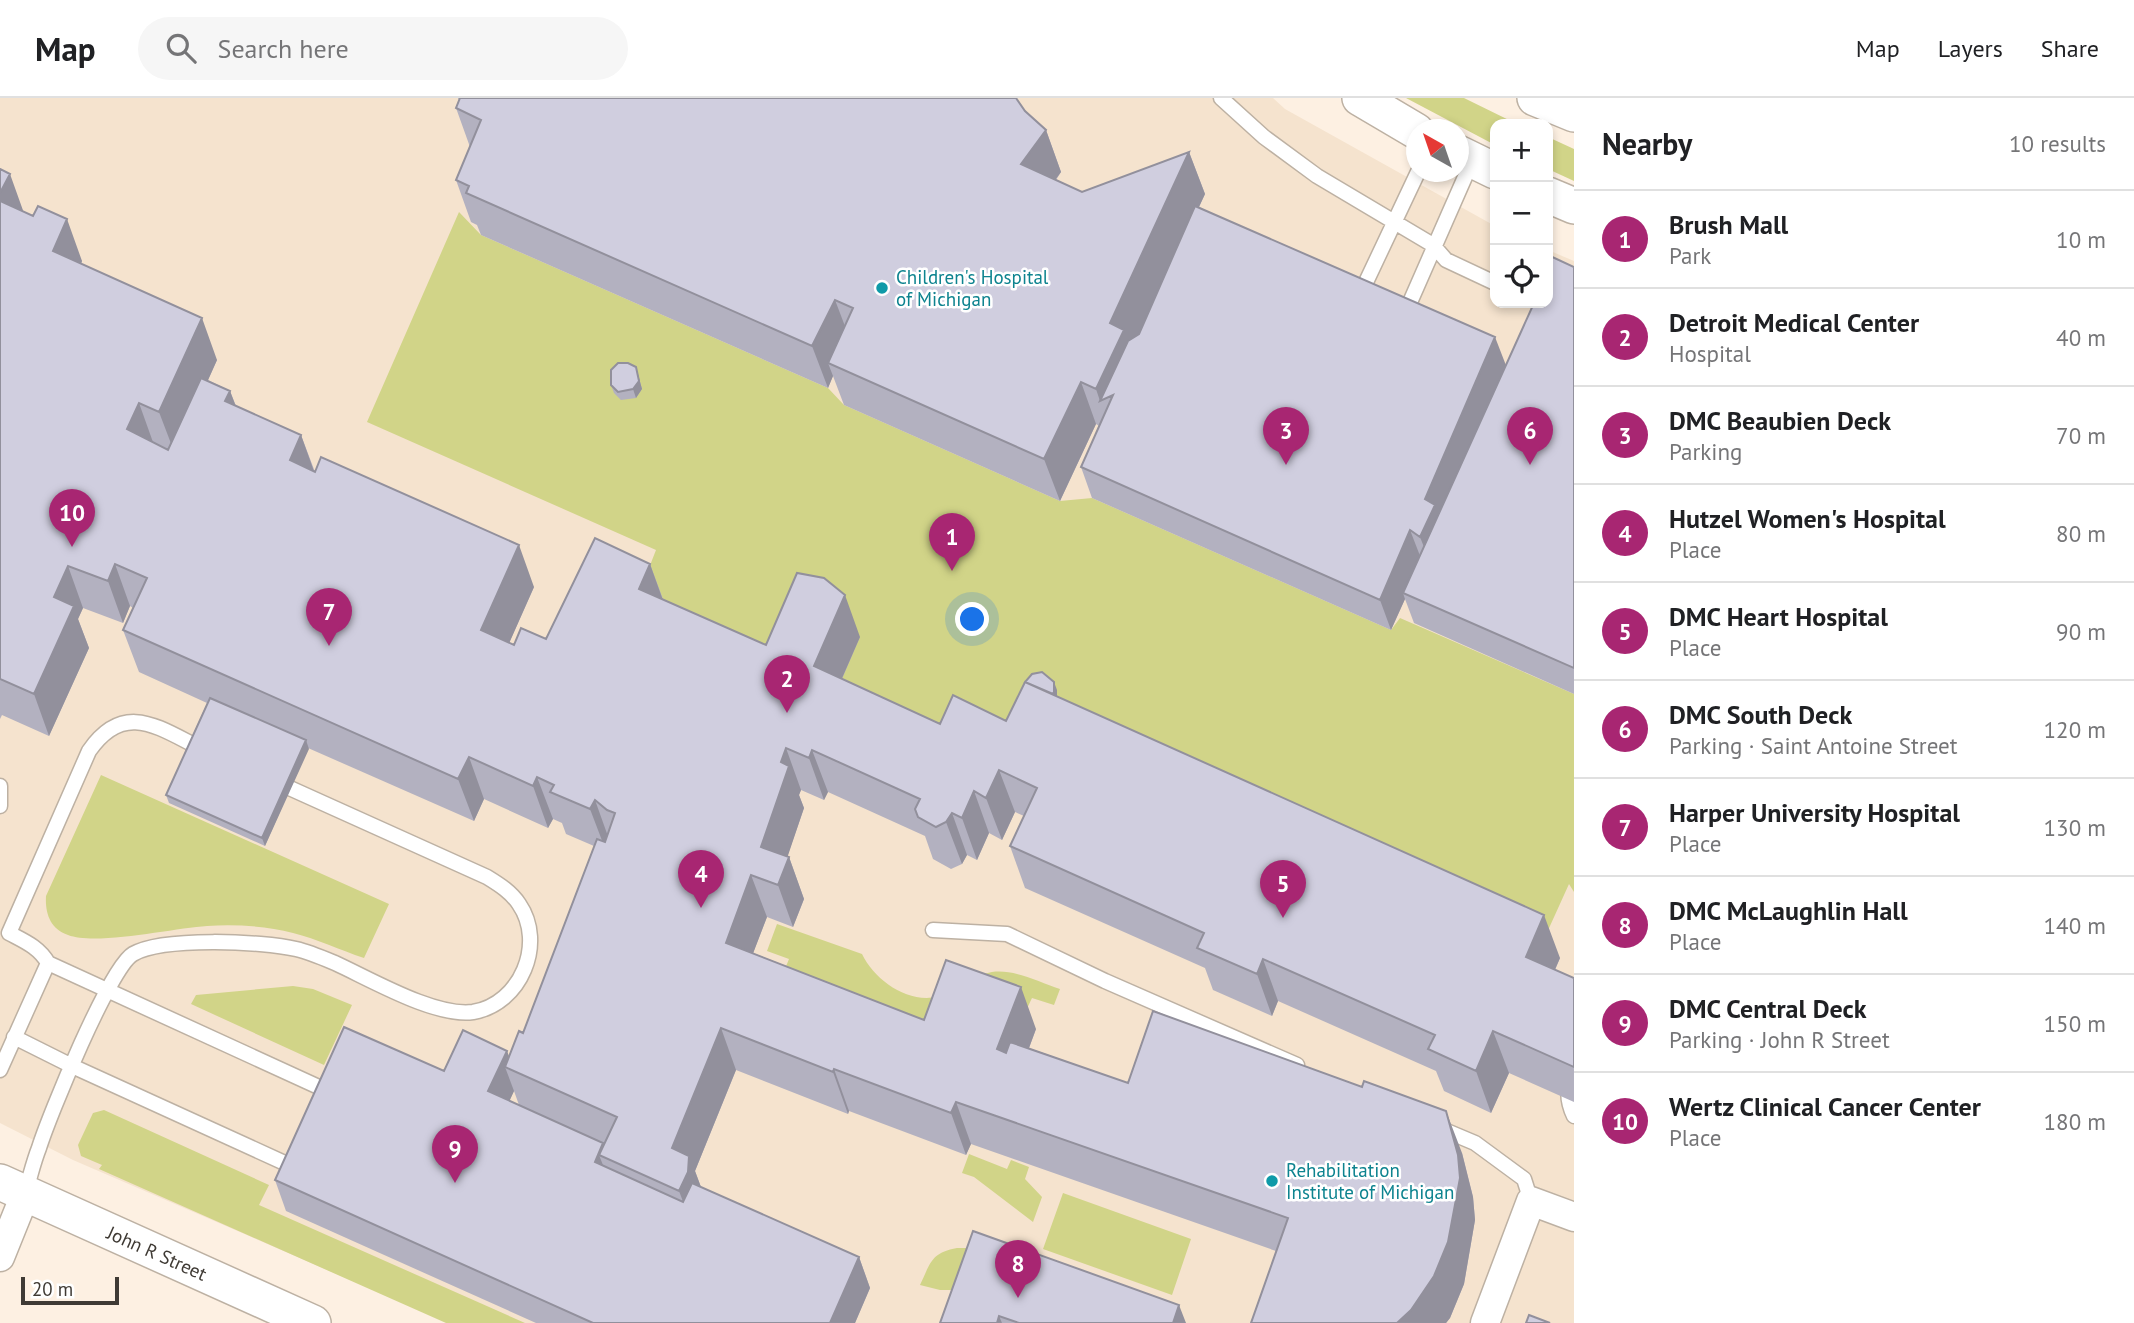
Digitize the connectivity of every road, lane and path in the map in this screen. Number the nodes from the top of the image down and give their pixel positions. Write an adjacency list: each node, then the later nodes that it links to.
1 (1221, 98): 10 (lane)
2 (1360, 98): 5 (street)
3 (1535, 98): 4 (street)
4 (1574, 114)
5 (1406, 125)
6 (1476, 161): 11 (lane)
7 (1413, 182): 10 (lane)
8 (1553, 197): 9 (street)
9 (1574, 206)
10 (1394, 222): 11 (lane); 13 (lane)
11 (1433, 245): 12 (lane); 14 (lane)
12 (1490, 281)
13 (1357, 302)
14 (1401, 322)
15 (215, 754): 20 (lane)
16 (264, 777): 21 (lane)
17 (0, 786): 18 (lane)
18 (0, 806)
19 (933, 930): 25 (lane)
20 (48, 963): 21 (lane); 22 (lane)
21 (107, 990): 24 (lane); 27 (lane)
22 (14, 1037): 24 (lane); 26 (lane)
23 (1574, 1065): 28 (lane)
24 (72, 1066): 30 (lane); 31 (lane)
25 (1306, 1069)
26 (0, 1070)
27 (338, 1096)
28 (1574, 1116)
29 (1419, 1119): 32 (lane)
30 (304, 1172)
31 (12, 1188): 34 (street); 35 (street, John R Street)
32 (1531, 1201): 33 (street); 36 (street)
33 (1574, 1217)
34 (0, 1257)
35 (313, 1323)
36 (1485, 1323)

